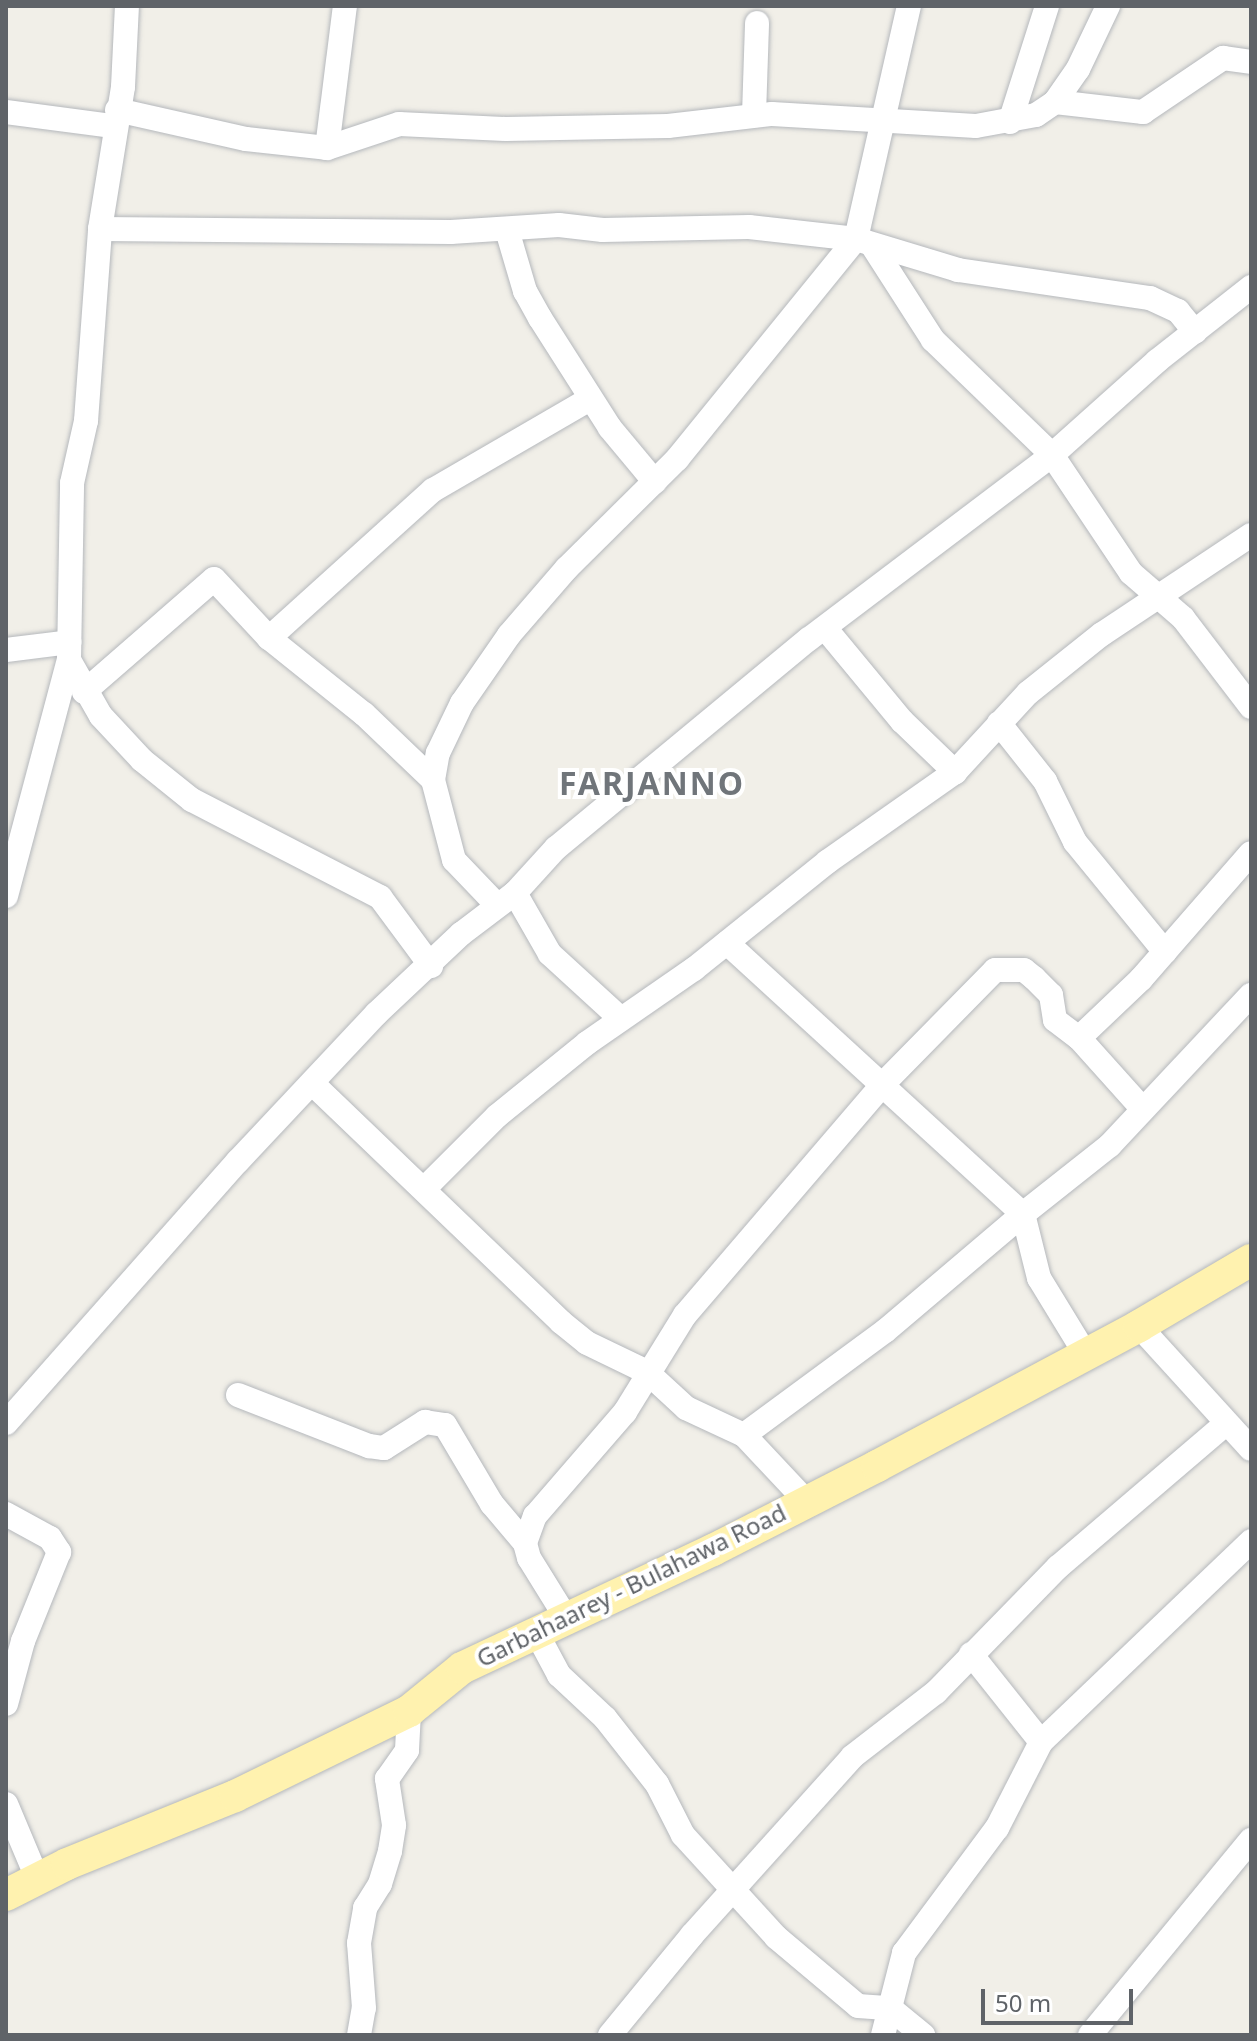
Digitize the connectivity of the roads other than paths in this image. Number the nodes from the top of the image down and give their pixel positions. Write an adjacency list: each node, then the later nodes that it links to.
1 (127, 6): 11 (street)
2 (345, 6): 14 (street)
3 (909, 6): 12 (street)
4 (1047, 6): 13 (street)
5 (1108, 6): 8 (street)
6 (757, 23): 10 (street)
7 (1251, 62): 8 (street)
8 (1055, 102): 13 (street)
9 (6, 112): 11 (street)
10 (754, 115): 12 (street); 14 (street)
11 (115, 118): 14 (street); 15 (street)
12 (881, 120): 13 (street); 17 (street)
13 (1010, 122)
14 (327, 148)
15 (100, 229): 16 (street); 28 (street)
16 (507, 230): 17 (street); 20 (street)
17 (864, 242): 19 (street); 21 (street); 22 (street)
18 (1251, 287): 19 (street)
19 (1195, 332): 21 (street)
20 (590, 399): 22 (street); 26 (street)
21 (1052, 455): 24 (street); 25 (street)
22 (655, 482): 33 (street)
23 (1251, 535): 24 (street)
24 (1154, 597): 30 (street); 31 (street)
25 (825, 628): 32 (street); 36 (street)
26 (269, 638): 29 (street); 33 (street)
27 (6, 650): 28 (street)
28 (70, 651): 29 (street); 35 (street)
29 (84, 692): 39 (street)
30 (1251, 707)
31 (999, 723): 32 (street); 38 (street)
32 (955, 772): 37 (street)
33 (433, 780): 36 (street)
34 (1251, 853): 38 (street)
35 (6, 896)
36 (506, 899): 39 (street); 41 (street)
37 (727, 943): 41 (street); 44 (street)
38 (1165, 952): 42 (street)
39 (431, 966): 43 (street)
40 (1251, 995): 45 (street)
41 (621, 1019): 46 (street)
42 (1079, 1038): 44 (street); 45 (street)
43 (313, 1084): 46 (street); 53 (street)
44 (883, 1084): 47 (street); 51 (street)
45 (1141, 1107): 47 (street)
46 (425, 1188): 51 (street)
47 (1023, 1214): 50 (street); 55 (street)
48 (1251, 1260): 49 (main road, Garbahaarey - Bulahawa Road)
49 (1139, 1326): 50 (main road, Garbahaarey - Bulahawa Road); 54 (street)
50 (1086, 1355): 57 (main road, Garbahaarey - Bulahawa Road)
51 (647, 1372): 55 (street); 59 (street)
52 (238, 1395): 59 (street)
53 (6, 1423)
54 (1224, 1425): 56 (street); 63 (street)
55 (744, 1435): 57 (street)
56 (1251, 1449)
57 (805, 1500): 61 (main road, Garbahaarey - Bulahawa Road)
58 (6, 1514): 64 (street)
59 (525, 1543): 61 (street)
60 (1246, 1556): 66 (street)
61 (565, 1616): 62 (main road, Garbahaarey - Bulahawa Road)
62 (535, 1630): 65 (main road, Garbahaarey - Bulahawa Road); 70 (street)
63 (971, 1654): 66 (street); 70 (street)
64 (6, 1704)
65 (409, 1711): 69 (main road, Garbahaarey - Bulahawa Road); 73 (street)
66 (1041, 1742): 72 (street)
67 (6, 1804): 69 (street)
68 (1251, 1840): 77 (street)
69 (38, 1880): 71 (main road, Garbahaarey - Bulahawa Road)
70 (732, 1888): 72 (street); 74 (street)
71 (6, 1895)
72 (890, 2008): 75 (street); 76 (street)
73 (359, 2035)
74 (610, 2035)
75 (883, 2035)
76 (923, 2035)
77 (1090, 2035)

